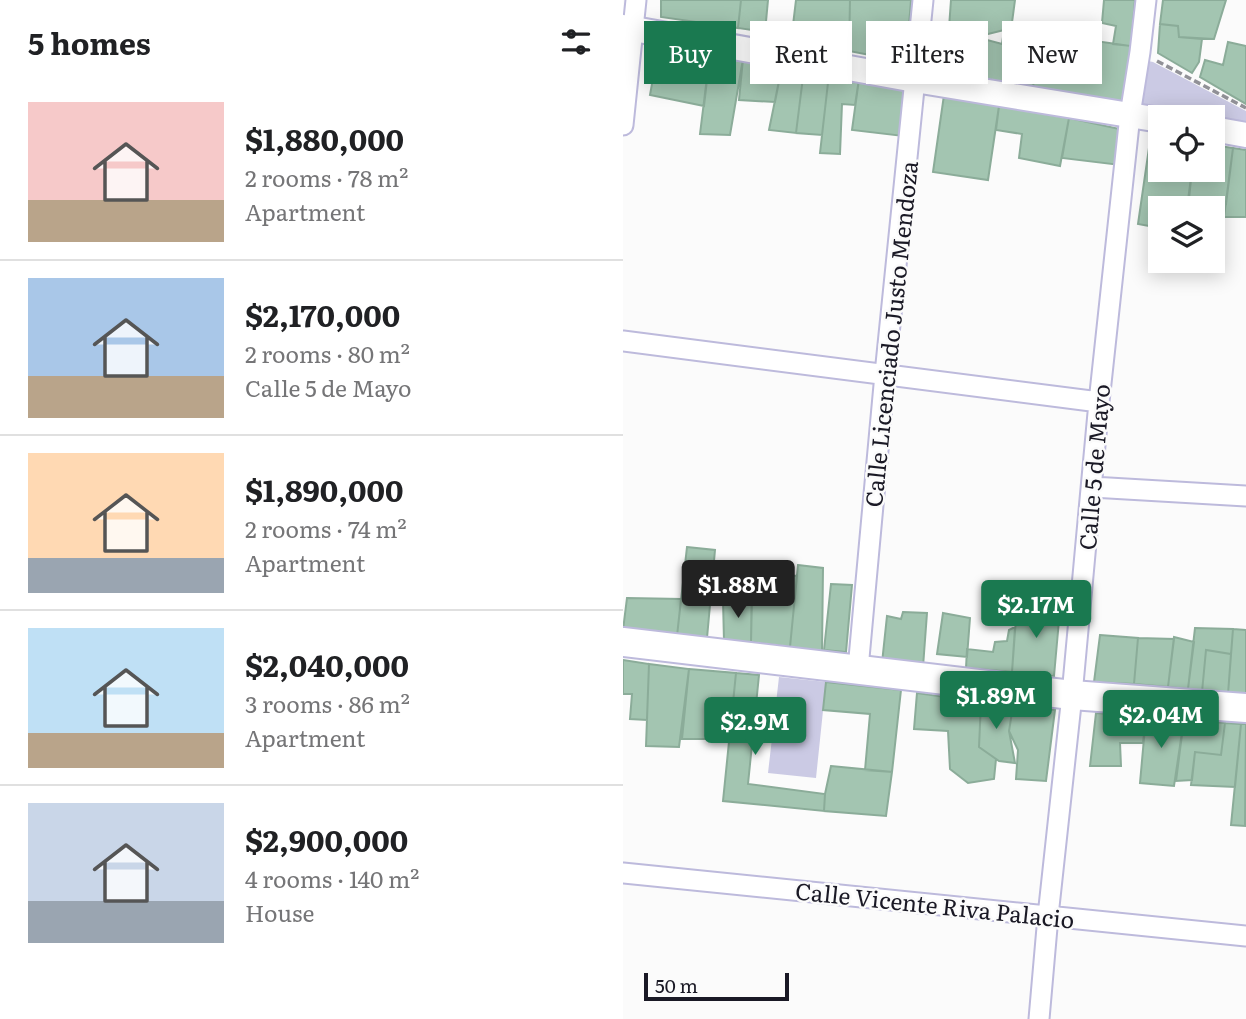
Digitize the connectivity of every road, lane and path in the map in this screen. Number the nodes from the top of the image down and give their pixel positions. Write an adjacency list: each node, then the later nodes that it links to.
1 (636, 0): 5 (street)
2 (923, 0): 4 (street, Calle Licenciado Justo Mendoza)
3 (1146, 0): 6 (street, Calle 5 de Mayo)
4 (921, 21)
5 (628, 28): 7 (street); 13 (street)
6 (1140, 52): 10 (path); 11 (street, Calle 5 de Mayo)
7 (866, 71)
8 (915, 84): 17 (street, Calle Licenciado Justo Mendoza)
9 (940, 84): 11 (street)
10 (1246, 108)
11 (1130, 115): 12 (street); 18 (street, Calle 5 de Mayo)
12 (1148, 118)
13 (623, 125)
14 (1225, 131): 15 (street)
15 (1246, 135)
16 (623, 341): 17 (street)
17 (885, 374): 18 (street); 22 (street, Calle Licenciado Justo Mendoza)
18 (1099, 402): 19 (street, Calle 5 de Mayo)
19 (1092, 486): 20 (street); 23 (street, Calle 5 de Mayo)
20 (1246, 496)
21 (623, 642): 22 (main road)
22 (858, 669): 23 (main road)
23 (1072, 695): 24 (main road); 26 (street, Calle 5 de Mayo)
24 (1246, 708)
25 (623, 873): 26 (street, Calle Vicente Riva Palacio)
26 (1048, 916): 27 (street, Calle Vicente Riva Palacio); 28 (street, Calle 5 de Mayo)
27 (1246, 936)
28 (1039, 1019)

